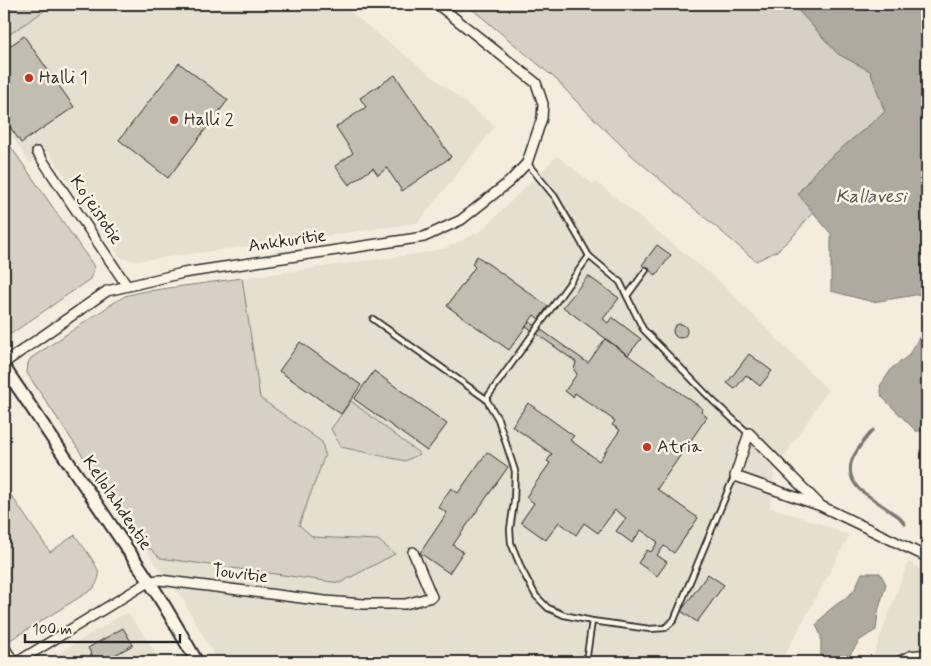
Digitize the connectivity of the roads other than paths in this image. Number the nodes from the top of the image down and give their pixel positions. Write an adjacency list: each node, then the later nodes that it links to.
1 (437, 4): 3 (street, Ankkuritie)
2 (38, 152): 6 (street, Kojeistotie)
3 (527, 163): 4 (lane); 6 (street, Ankkuritie)
4 (589, 256): 7 (lane); 10 (lane)
5 (646, 270): 7 (lane)
6 (127, 286): 9 (street, Ankkuritie)
7 (627, 296): 11 (lane)
8 (373, 319): 10 (lane)
9 (4, 365): 16 (street, Kellolahdentie)
10 (486, 399): 17 (lane)
11 (749, 434): 12 (street); 13 (street)
12 (735, 476): 13 (street); 17 (lane)
13 (821, 506): 15 (street)
14 (413, 552): 16 (street, Touvitie)
15 (927, 557)
16 (150, 581): 20 (street); 21 (street, Kellolahdentie)
17 (592, 621): 22 (lane)
18 (4, 647): 20 (street)
19 (927, 654): 23 (street)
20 (15, 662)
21 (197, 662)
22 (586, 662)
23 (898, 662)

